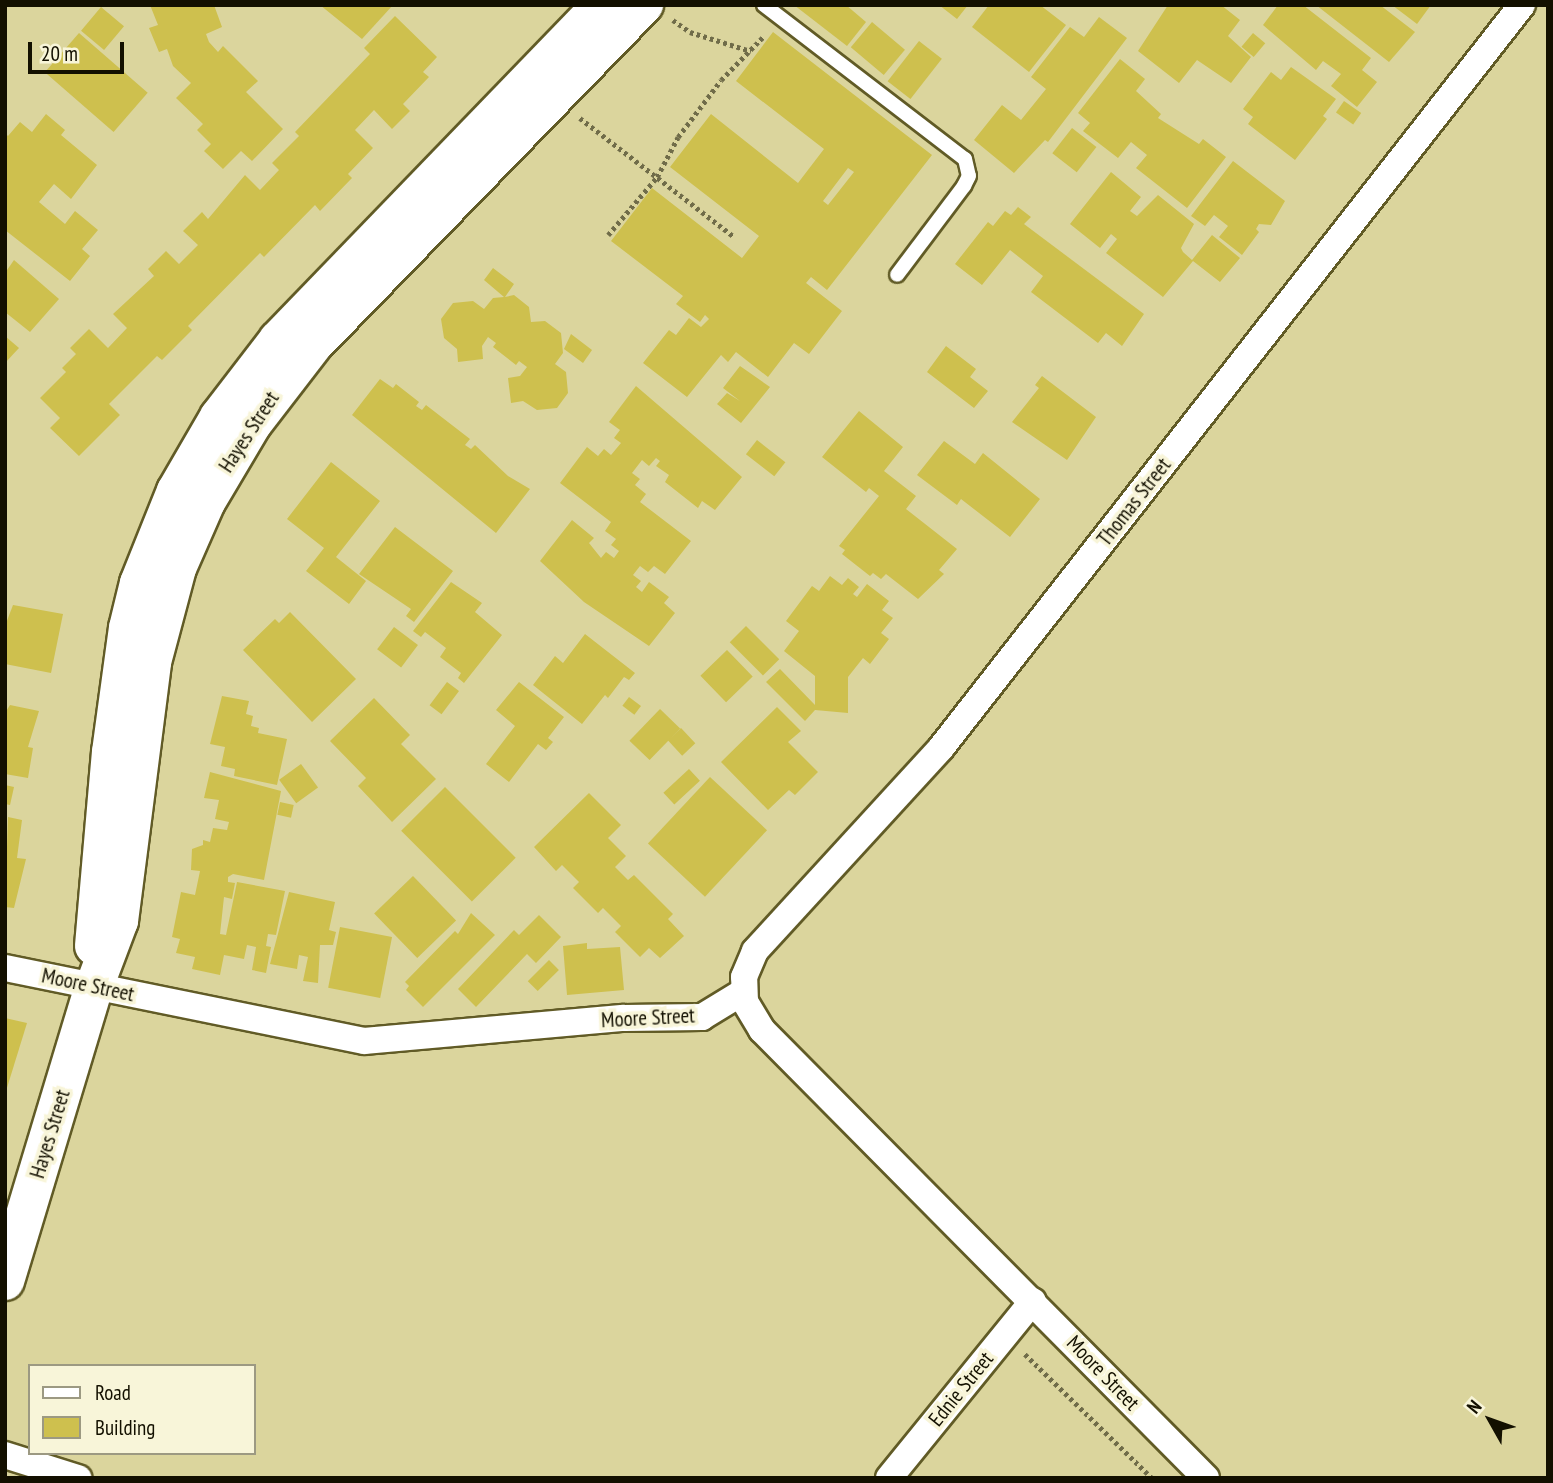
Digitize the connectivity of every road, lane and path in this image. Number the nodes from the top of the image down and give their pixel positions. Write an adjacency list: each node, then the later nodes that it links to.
1 (602, 5): 13 (street, Hayes Street)
2 (764, 5): 11 (lane)
3 (1522, 5): 14 (street, Thomas Street)
4 (655, 10): 6 (path); 13 (street, Hayes Street)
5 (764, 36): 6 (path)
6 (751, 51): 8 (path)
7 (574, 113): 8 (path)
8 (657, 177): 9 (path); 10 (path)
9 (608, 236)
10 (733, 236)
11 (897, 275)
12 (5, 968): 13 (street, Moore Street)
13 (94, 987): 14 (street, Moore Street); 15 (street, Hayes Street)
14 (743, 992): 16 (street, Moore Street)
15 (5, 1281)
16 (1033, 1301): 20 (street, Ednie Street); 22 (street, Moore Street)
17 (1020, 1349): 21 (path)
18 (5, 1455): 19 (street)
19 (78, 1478)
20 (889, 1478)
21 (1152, 1478)
22 (1206, 1478)

